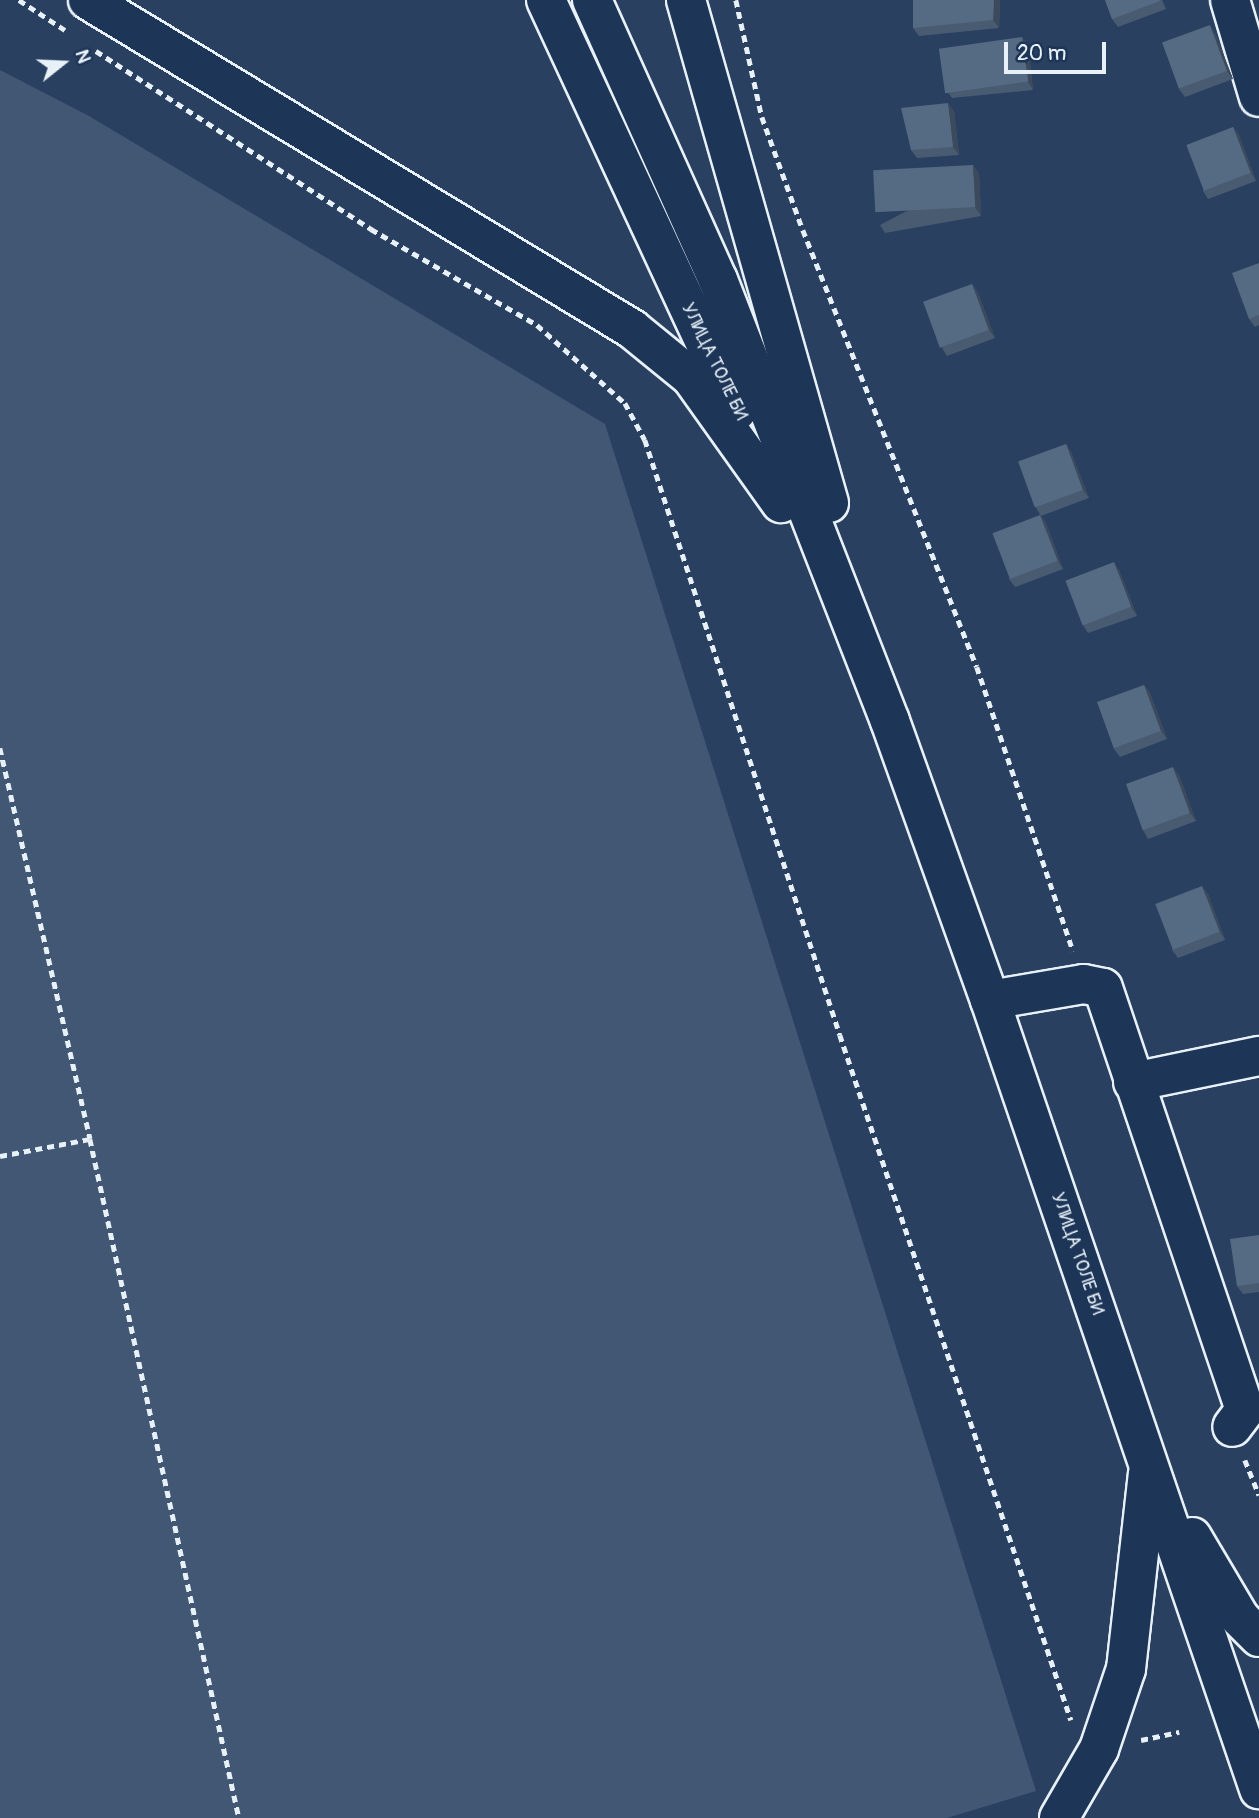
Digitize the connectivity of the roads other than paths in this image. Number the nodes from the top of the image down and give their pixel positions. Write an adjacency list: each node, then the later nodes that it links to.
1 (88, 0): 7 (main road)
2 (546, 0): 7 (main road, УЛИЦА ТОЛЕ БИ)
3 (592, 0): 8 (main road, УЛИЦА ТОЛЕ БИ)
4 (686, 0): 8 (main road)
5 (1230, 0): 6 (main road)
6 (1259, 97)
7 (781, 502): 8 (main road, УЛИЦА ТОЛЕ БИ)
8 (890, 721): 9 (main road, УЛИЦА ТОЛЕ БИ)
9 (990, 1000): 11 (main road); 13 (main road, УЛИЦА ТОЛЕ БИ)
10 (1259, 1056): 11 (main road)
11 (1133, 1082): 12 (main road)
12 (1231, 1427)
13 (1149, 1464): 14 (main road); 15 (main road, УЛИЦА ТОЛЕ БИ); 16 (main road)
14 (1259, 1637)
15 (1259, 1789)
16 (1059, 1818)

